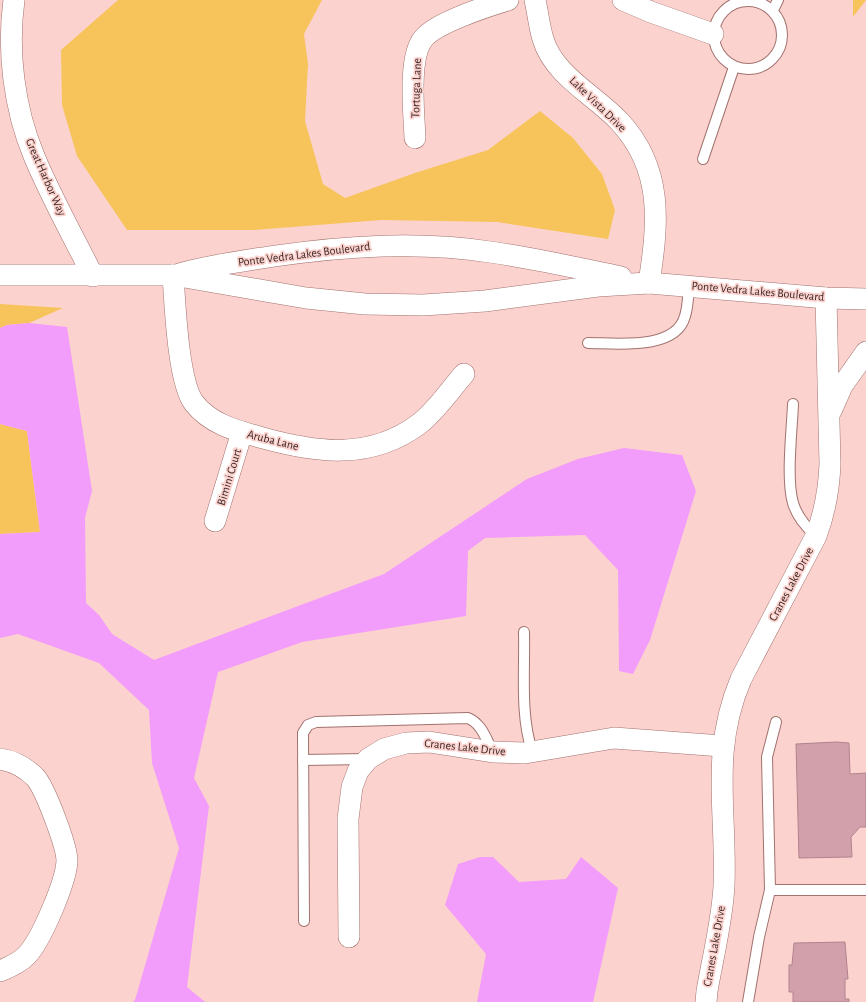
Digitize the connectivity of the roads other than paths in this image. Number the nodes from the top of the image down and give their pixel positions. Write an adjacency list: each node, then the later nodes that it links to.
1 (14, 0): 8 (street, Great Harbor Way)
2 (508, 0): 10 (street, Tortuga Lane)
3 (535, 0): 15 (street, Lake Vista Drive)
4 (623, 0): 7 (street)
5 (778, 0): 6 (lane)
6 (773, 10): 7 (lane); 9 (lane)
7 (713, 34): 9 (lane)
8 (6, 53): 14 (street, Great Harbor Way)
9 (734, 68): 11 (lane)
10 (415, 138)
11 (703, 159)
12 (0, 275): 14 (street, Ponte Vedra Lakes Boulevard)
13 (173, 275): 14 (street, Ponte Vedra Lakes Boulevard); 15 (street, Ponte Vedra Lakes Boulevard); 15 (street, Ponte Vedra Lakes Boulevard); 24 (street, Aruba Lane)
14 (93, 276)
15 (649, 283): 16 (street, Ponte Vedra Lakes Boulevard)
16 (689, 286): 17 (street, Ponte Vedra Lakes Boulevard); 19 (lane)
17 (826, 298): 18 (street, Ponte Vedra Lakes Boulevard); 23 (street, Cranes Lake Drive)
18 (866, 299)
19 (588, 343)
20 (866, 352): 23 (street, Cranes Lake Drive)
21 (464, 374): 24 (street, Aruba Lane)
22 (793, 404): 26 (lane)
23 (829, 415): 26 (street, Cranes Lake Drive)
24 (242, 432): 25 (street, Bimini Court)
25 (215, 521)
26 (816, 536): 29 (street, Cranes Lake Drive)
27 (524, 632): 31 (lane)
28 (776, 722): 35 (lane)
29 (722, 746): 31 (street, Cranes Lake Drive); 40 (street, Cranes Lake Drive)
30 (493, 752): 31 (street, Cranes Lake Drive); 33 (street, Cranes Lake Drive); 34 (lane)
31 (532, 752)
32 (0, 759): 39 (street)
33 (368, 759): 34 (lane); 38 (street, Cranes Lake Drive)
34 (303, 760): 37 (lane)
35 (770, 890): 36 (lane); 41 (lane)
36 (866, 890)
37 (304, 921)
38 (349, 937)
39 (0, 971)
40 (706, 1002)
41 (748, 1002)

